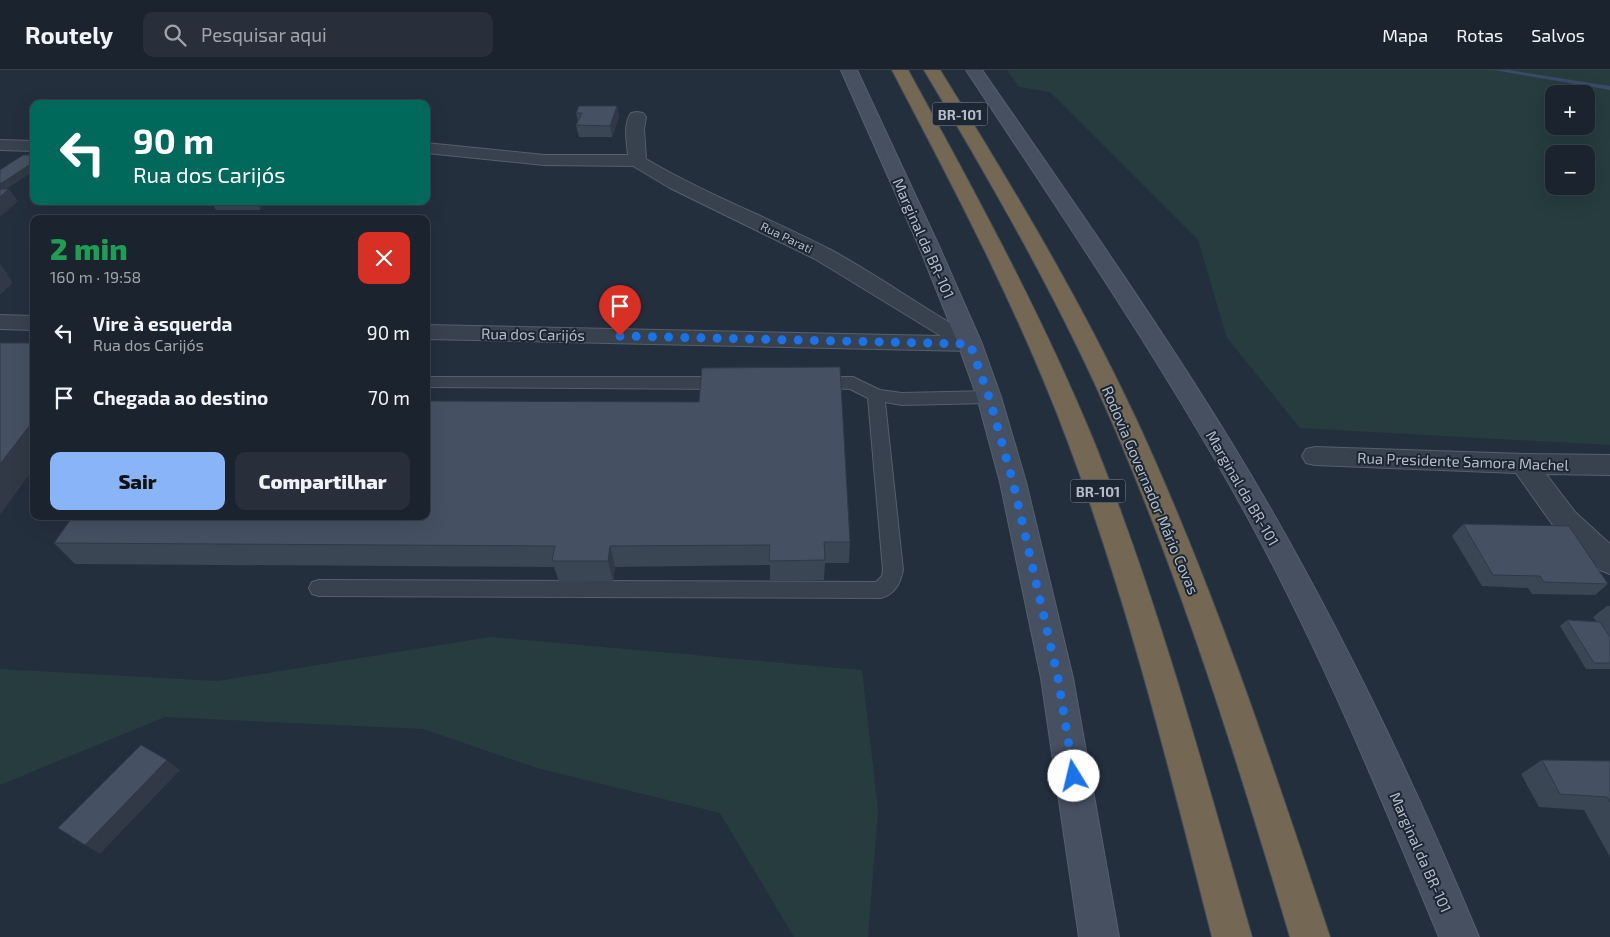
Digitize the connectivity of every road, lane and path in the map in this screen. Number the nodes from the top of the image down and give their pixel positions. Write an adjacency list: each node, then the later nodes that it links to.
1 (849, 70): 15 (main road, Marginal da BR-101)
2 (900, 70): 27 (highway, BR-101)
3 (932, 70): 28 (highway, Rodovia Governador Mário Covas / BR-101)
4 (974, 70): 29 (main road, Marginal da BR-101)
5 (637, 117): 10 (street)
6 (0, 145): 7 (street)
7 (30, 146)
8 (430, 148): 9 (street)
9 (544, 160): 10 (street); 11 (street)
10 (637, 161): 15 (street, Rua Parati)
11 (430, 165)
12 (0, 322): 13 (street)
13 (30, 323)
14 (430, 332): 15 (street, Rua dos Carijós)
15 (970, 344): 20 (main road, Marginal da BR-101)
16 (430, 382): 17 (lane)
17 (744, 383)
18 (804, 383): 19 (lane)
19 (876, 396): 20 (lane); 25 (lane)
20 (989, 397): 26 (main road, Marginal da BR-101)
21 (1315, 456): 22 (street, Rua Presidente Samora Machel)
22 (1524, 464): 23 (street, Rua Presidente Samora Machel); 24 (street)
23 (1610, 465)
24 (1610, 562)
25 (319, 588)
26 (1099, 937)
27 (1232, 937)
28 (1310, 937)
29 (1459, 937)

